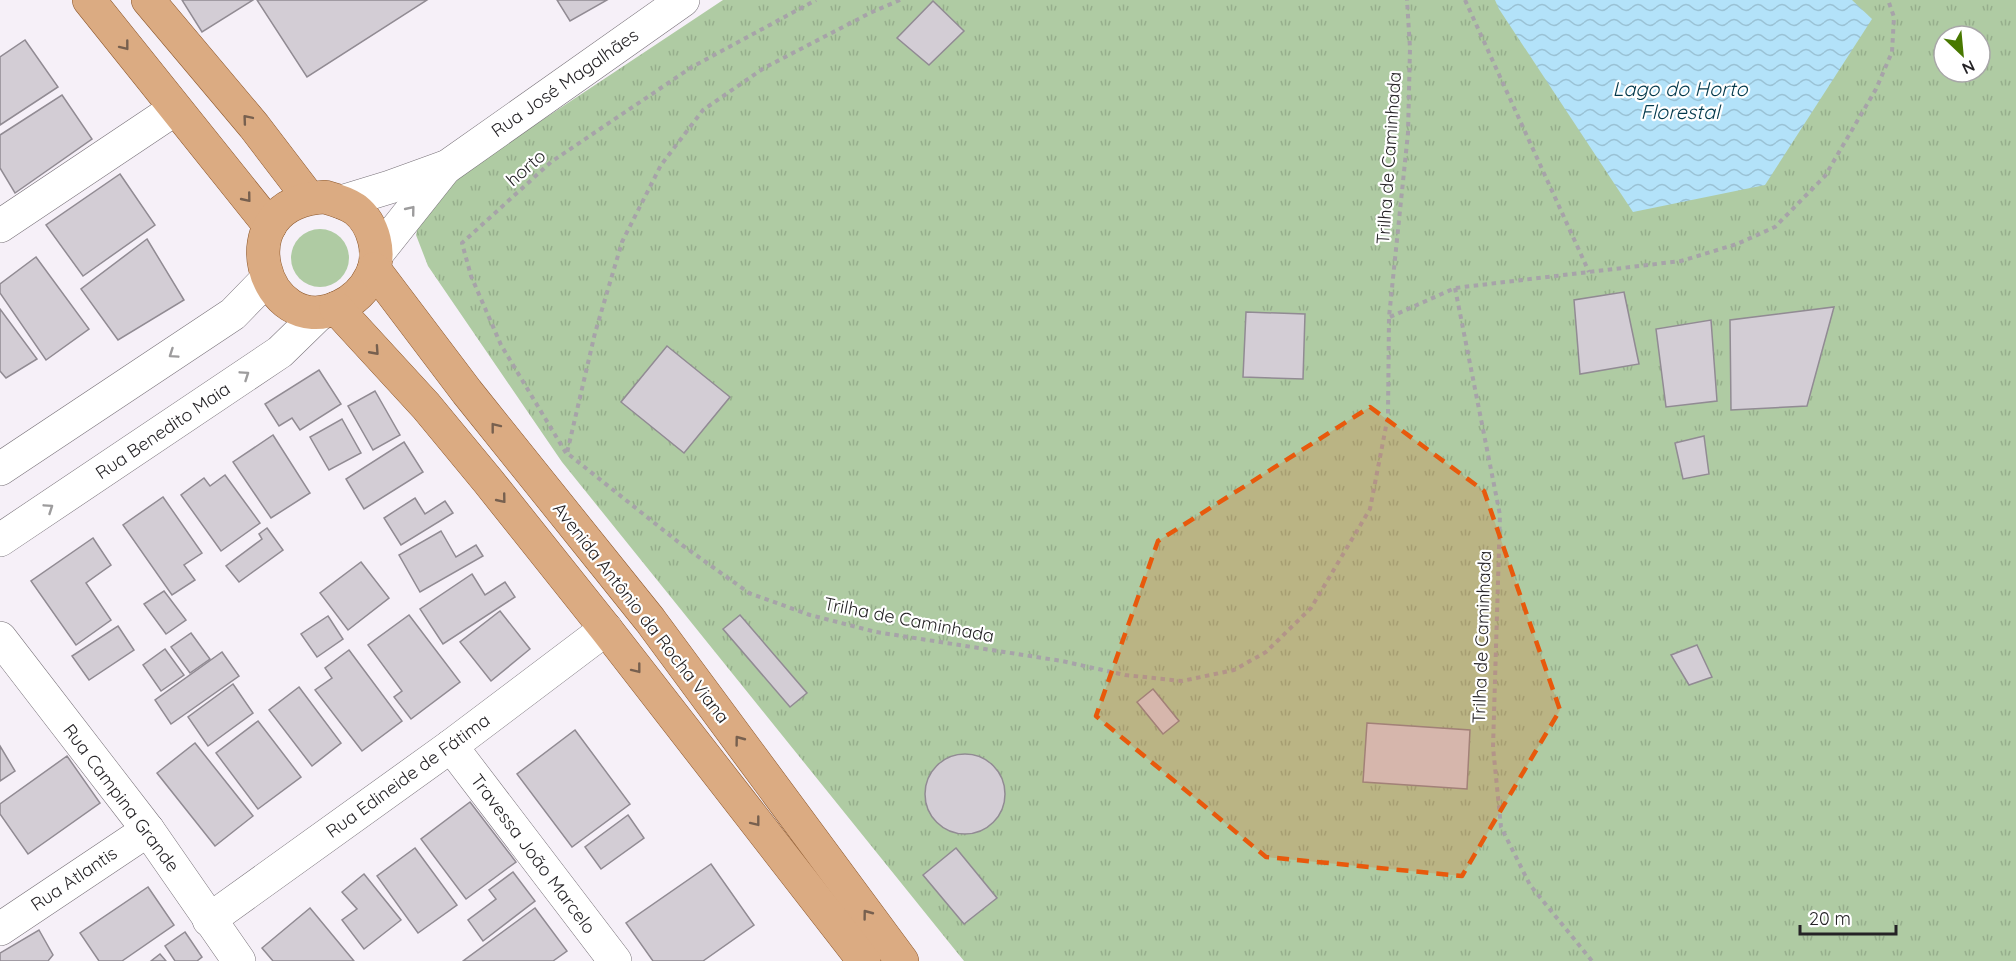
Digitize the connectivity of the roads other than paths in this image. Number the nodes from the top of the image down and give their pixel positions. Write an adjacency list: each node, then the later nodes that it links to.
1 (89, 0): 4 (main road, one-way to 4)
2 (148, 0): 6 (main road, one-way to 2)
3 (682, 0): 5 (street, Rua José Magalhães)
4 (175, 109): 8 (street); 9 (main road, one-way to 9)
5 (448, 166): 7 (street, Rua José Magalhães); 10 (street, Rua José Magalhães, one-way to 5)
6 (309, 198): 7 (main road); 9 (main road)
7 (341, 201): 10 (main road)
8 (0, 226)
9 (270, 226): 11 (main road)
10 (375, 262): 12 (main road); 24 (main road, Avenida Antônio da Rocha Viana, one-way to 10)
11 (267, 279): 12 (main road); 13 (street, one-way to 13)
12 (328, 310): 14 (street, Rua Benedito Maia, one-way to 12); 15 (main road, Avenida Antônio da Rocha Viana, one-way to 15)
13 (0, 469)
14 (0, 540)
15 (606, 629): 17 (street, Rua Edineide de Fátima); 23 (main road, Avenida Antônio da Rocha Viana, one-way to 23)
16 (0, 638): 18 (street, Rua Campina Grande)
17 (451, 746): 19 (street, Rua Edineide de Fátima); 22 (street, Travessa João Marcelo)
18 (148, 830): 19 (street, Rua Campina Grande); 20 (street, Rua Atlantis)
19 (209, 920): 21 (street, Rua Campina Grande)
20 (0, 929)
21 (239, 961)
22 (615, 961)
23 (864, 961)
24 (902, 961)

